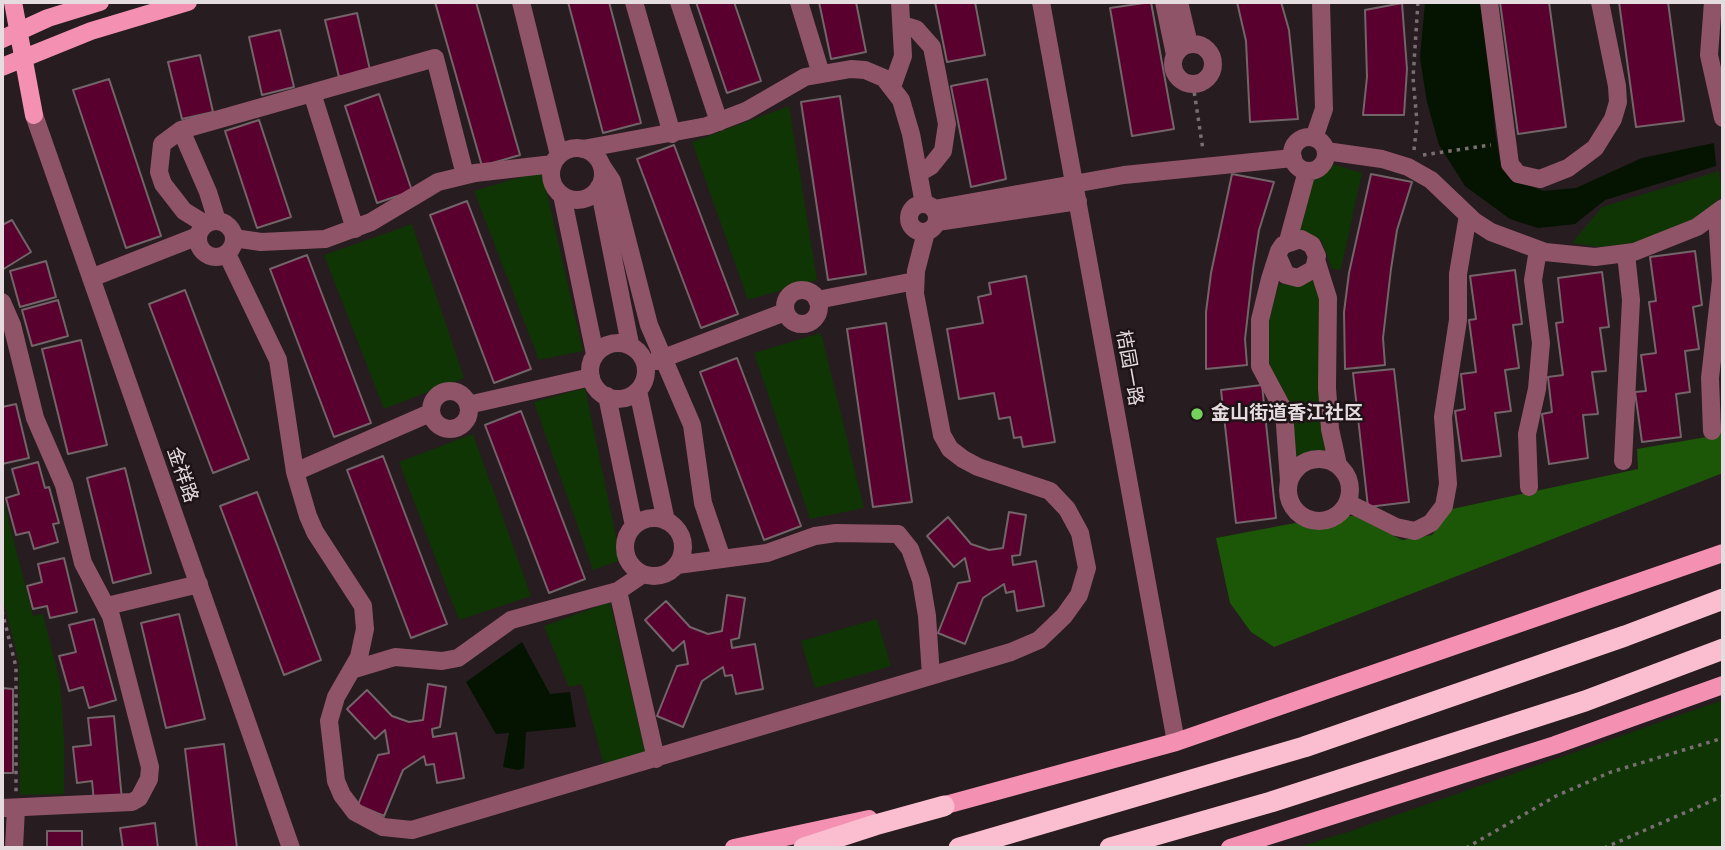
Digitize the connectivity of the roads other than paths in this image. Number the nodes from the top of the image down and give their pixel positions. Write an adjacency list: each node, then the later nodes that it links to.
1 (13, 2): 17 (main road, 金祥路)
2 (100, 2): 17 (main road)
3 (188, 2): 19 (main road)
4 (521, 2): 31 (street)
5 (634, 2): 27 (street)
6 (679, 2): 25 (street)
7 (799, 2): 20 (street)
8 (900, 2): 16 (street)
9 (1041, 2): 36 (street, 桔园一路)
10 (1164, 2): 18 (street)
11 (1179, 2): 18 (street)
12 (1321, 2): 28 (street)
13 (1489, 2): 14 (street)
14 (1600, 2)
15 (1713, 2): 24 (street)
16 (903, 25): 21 (street); 34 (street)
17 (7, 38): 19 (main road, 金祥路)
18 (1182, 49): 18 (street)
19 (11, 63): 23 (main road, 金祥路)
20 (821, 74): 21 (street); 25 (street)
21 (892, 87): 34 (street)
22 (312, 93): 26 (street); 35 (street); 44 (street)
23 (34, 115): 51 (street, 金祥路)
24 (1723, 118)
25 (719, 122): 27 (street)
26 (181, 130): 43 (street); 43 (street)
27 (672, 134): 29 (street)
28 (1320, 144): 30 (street); 33 (street); 41 (street)
29 (583, 149): 31 (street); 32 (street)
30 (1293, 158): 33 (street); 36 (street)
31 (556, 159): 35 (street); 38 (street)
32 (602, 166): 37 (street); 58 (street)
33 (1307, 172): 45 (street)
34 (919, 173): 42 (street)
35 (465, 175): 44 (street)
36 (1075, 183): 39 (street, 桔园一路); 42 (street)
37 (599, 187): 38 (street); 56 (street)
38 (562, 195): 57 (street)
39 (1078, 201): 42 (street); 86 (street, 桔园一路)
40 (1720, 211): 48 (street); 65 (street)
41 (1468, 215): 47 (street); 71 (street)
42 (930, 217): 52 (street)
43 (207, 227): 46 (street); 46 (street); 51 (street)
44 (355, 229): 46 (street)
45 (1289, 241): 49 (street); 50 (street)
46 (231, 246): 68 (street)
47 (1538, 250): 48 (street); 70 (street)
48 (1626, 254): 66 (street)
49 (1278, 257): 50 (street); 69 (street)
50 (1317, 262): 67 (street)
51 (91, 278): 78 (street, 金祥路)
52 (915, 281): 53 (street); 84 (street)
53 (817, 299): 55 (street); 55 (street)
54 (2, 302): 81 (street)
55 (785, 312): 58 (street)
56 (630, 344): 57 (street); 59 (street)
57 (595, 354): 60 (street)
58 (664, 358): 59 (street); 75 (street)
59 (646, 365): 61 (street)
60 (591, 377): 62 (street); 63 (street)
61 (638, 391): 62 (street); 72 (street)
62 (607, 396): 73 (street)
63 (468, 405): 64 (street); 64 (street)
64 (430, 414): 68 (street)
65 (1712, 431)
66 (1623, 461)
67 (1338, 465): 69 (street); 71 (street)
68 (295, 472): 83 (street)
69 (1289, 481): 71 (street)
70 (1529, 487)
71 (1348, 503)
72 (666, 522): 73 (street); 76 (street)
73 (634, 526): 77 (street)
74 (1723, 553): 86 (main road)
75 (722, 559): 76 (street); 84 (street)
76 (677, 565): 77 (street)
77 (643, 574): 79 (street)
78 (199, 584): 81 (street); 91 (street, 金祥路)
79 (618, 591): 83 (street); 87 (street)
80 (1723, 599): 94 (highway)
81 (107, 606): 89 (street)
82 (1723, 649): 95 (highway)
83 (355, 669): 87 (street)
84 (931, 676): 87 (street)
85 (1723, 685): 96 (main road)
86 (1176, 742): 88 (main road)
87 (656, 759)
88 (944, 806): 92 (main road); 93 (highway)
89 (9, 808): 90 (street)
90 (14, 848)
91 (291, 848)
92 (734, 848)
93 (804, 848)
94 (959, 848)
95 (1110, 848)
96 (1230, 848)

